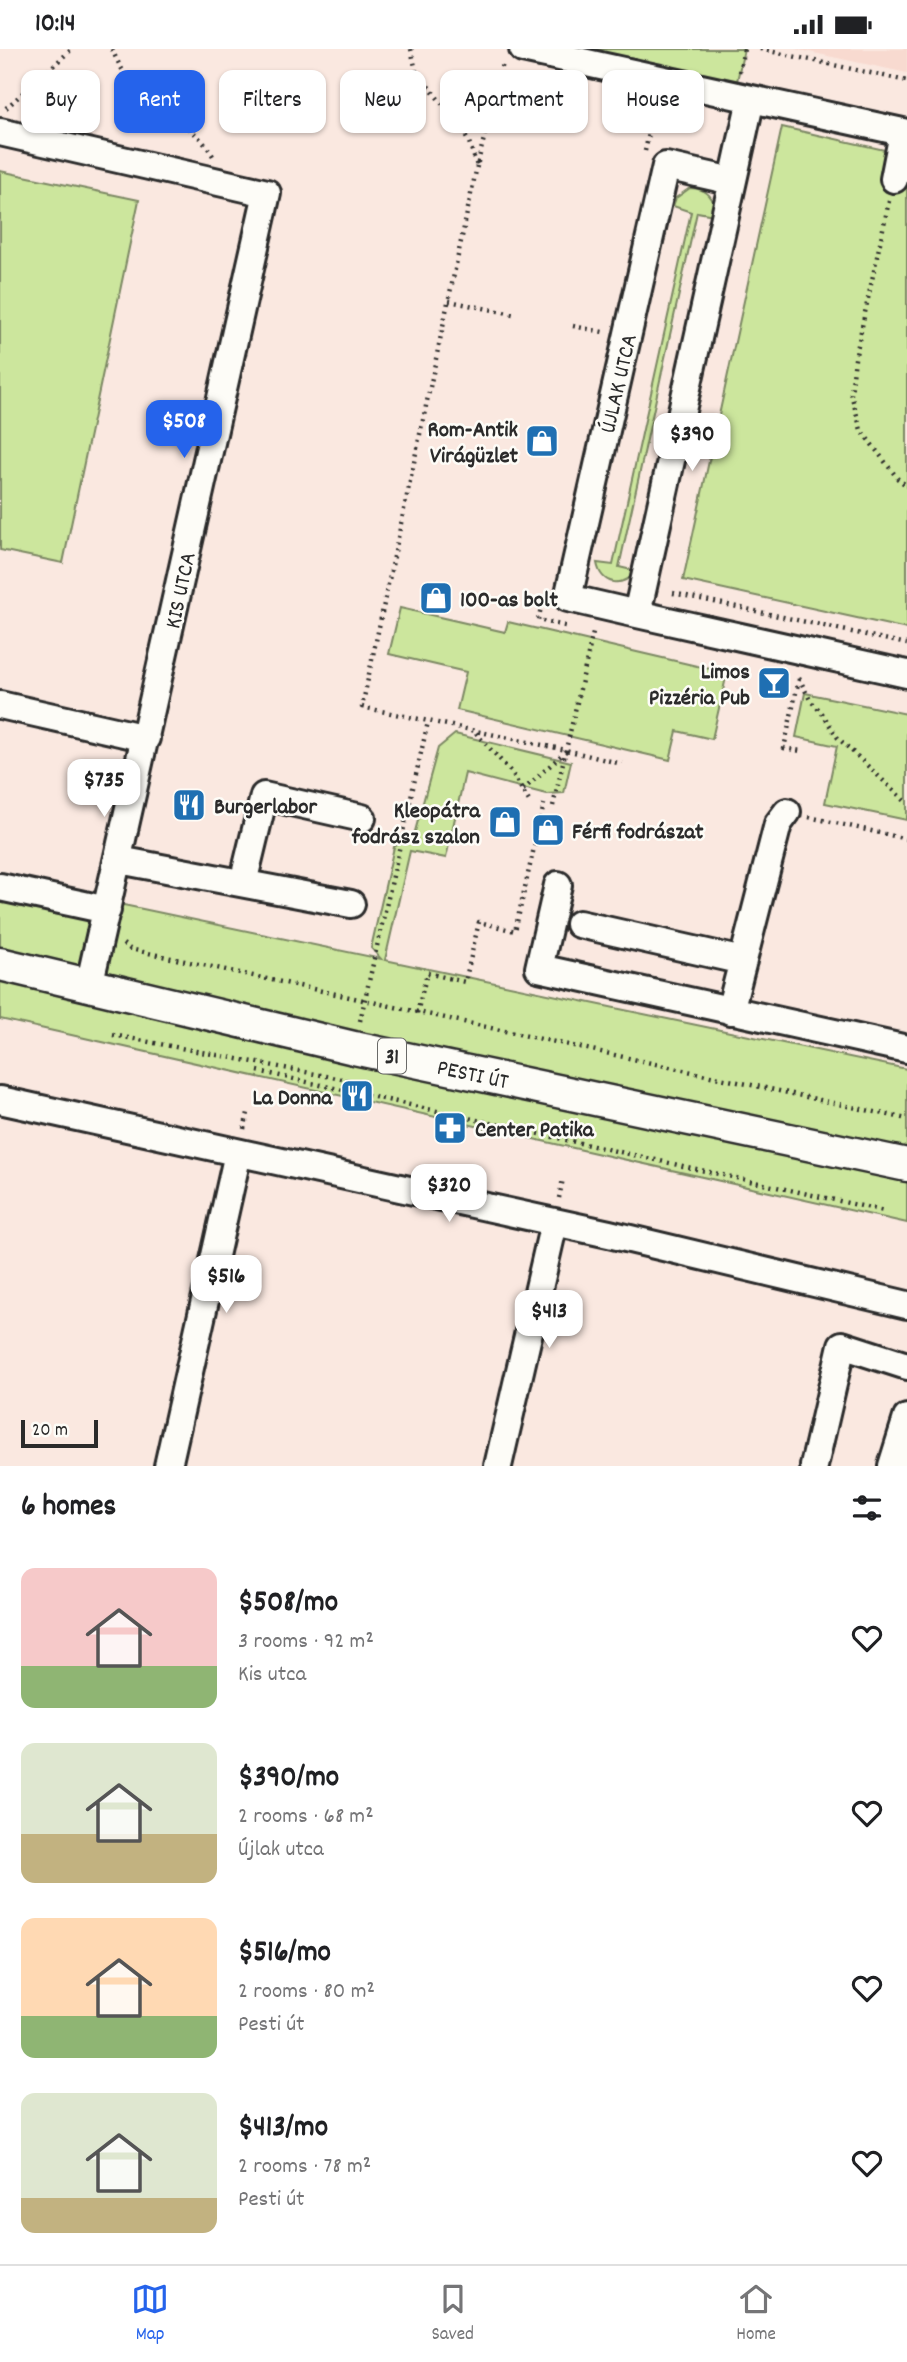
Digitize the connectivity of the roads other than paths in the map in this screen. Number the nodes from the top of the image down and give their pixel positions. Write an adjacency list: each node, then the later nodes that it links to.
1 (513, 55): 2 (street)
2 (751, 99): 4 (street); 6 (street)
3 (0, 132): 10 (street, KIS UTCA)
4 (905, 133): 5 (street)
5 (894, 179)
6 (732, 181): 7 (street); 7 (street, ÚJLAK UTCA)
7 (637, 614): 8 (street, ÚJLAK UTCA)
8 (907, 674)
9 (0, 705): 10 (street)
10 (146, 738): 13 (street, KIS UTCA)
11 (787, 812): 20 (street)
12 (362, 818): 14 (street)
13 (119, 860): 14 (street); 18 (street, KIS UTCA)
14 (243, 884): 17 (street)
15 (558, 885): 23 (street)
16 (0, 887): 18 (street)
17 (351, 904)
18 (106, 919): 22 (street, KIS UTCA)
19 (579, 924): 20 (street)
20 (743, 961): 23 (street)
21 (0, 964): 22 (main road, PESTI ÚT / 31)
22 (89, 986): 27 (main road, PESTI ÚT / 31)
23 (730, 1011): 24 (street)
24 (907, 1049)
25 (0, 1100): 26 (street)
26 (238, 1153): 28 (street); 32 (street)
27 (907, 1165)
28 (554, 1223): 29 (street); 33 (street)
29 (907, 1305)
30 (907, 1366): 34 (street)
31 (907, 1418): 35 (street)
32 (168, 1466)
33 (498, 1466)
34 (814, 1466)
35 (892, 1466)

